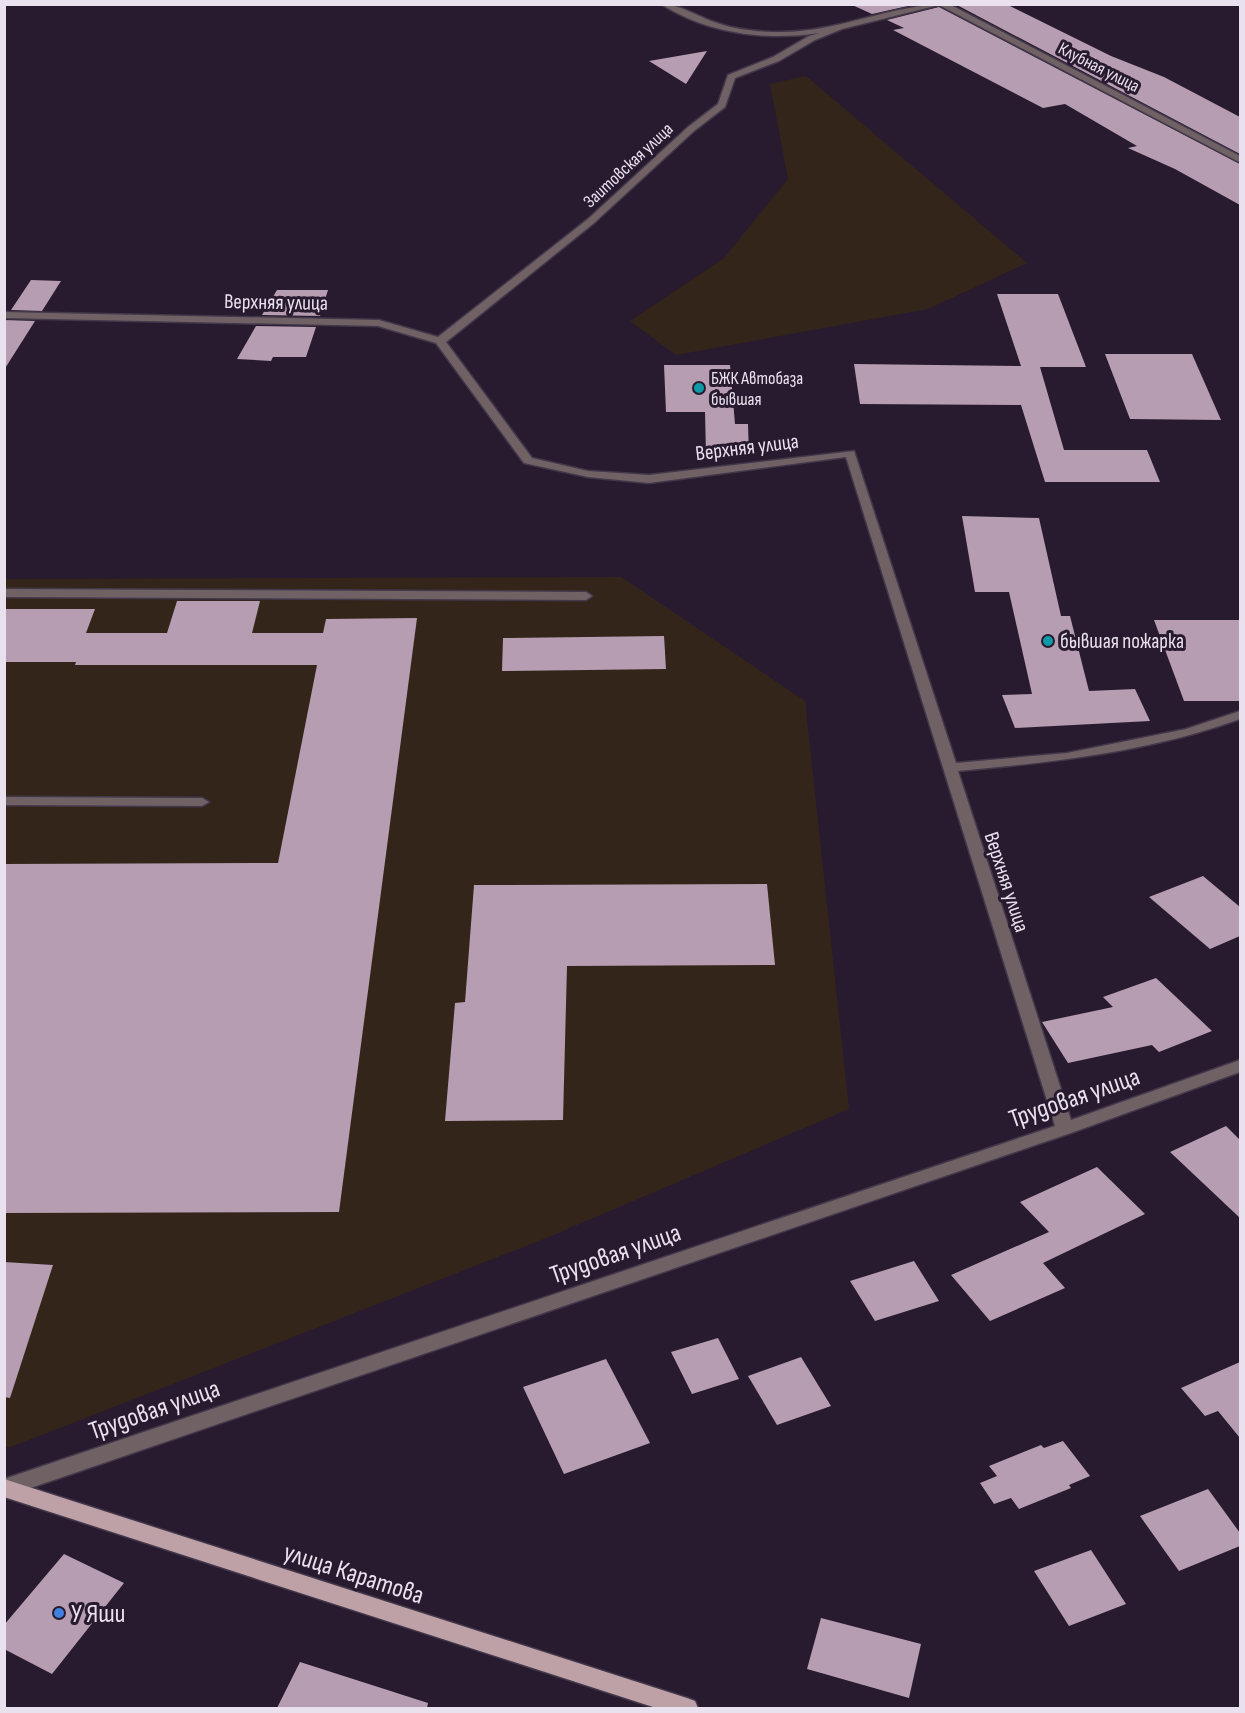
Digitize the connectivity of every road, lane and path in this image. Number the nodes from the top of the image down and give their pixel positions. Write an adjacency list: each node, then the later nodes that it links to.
1 (664, 4): 4 (street, Заитовская улица)
2 (936, 4): 4 (street, Заитовская улица)
3 (942, 4): 5 (street, Клубная улица)
4 (839, 30): 7 (street, Заитовская улица)
5 (1240, 159)
6 (4, 315): 7 (street, Верхняя улица)
7 (440, 341): 11 (street, Верхняя улица)
8 (4, 593): 9 (street)
9 (586, 596)
10 (1240, 715): 11 (street)
11 (950, 768): 15 (street, Верхняя улица)
12 (4, 801): 13 (street)
13 (202, 802)
14 (1240, 1066): 15 (street, Трудовая улица)
15 (1065, 1129): 16 (street, Трудовая улица)
16 (5, 1488): 17 (main road, улица Каратова)
17 (687, 1708)

